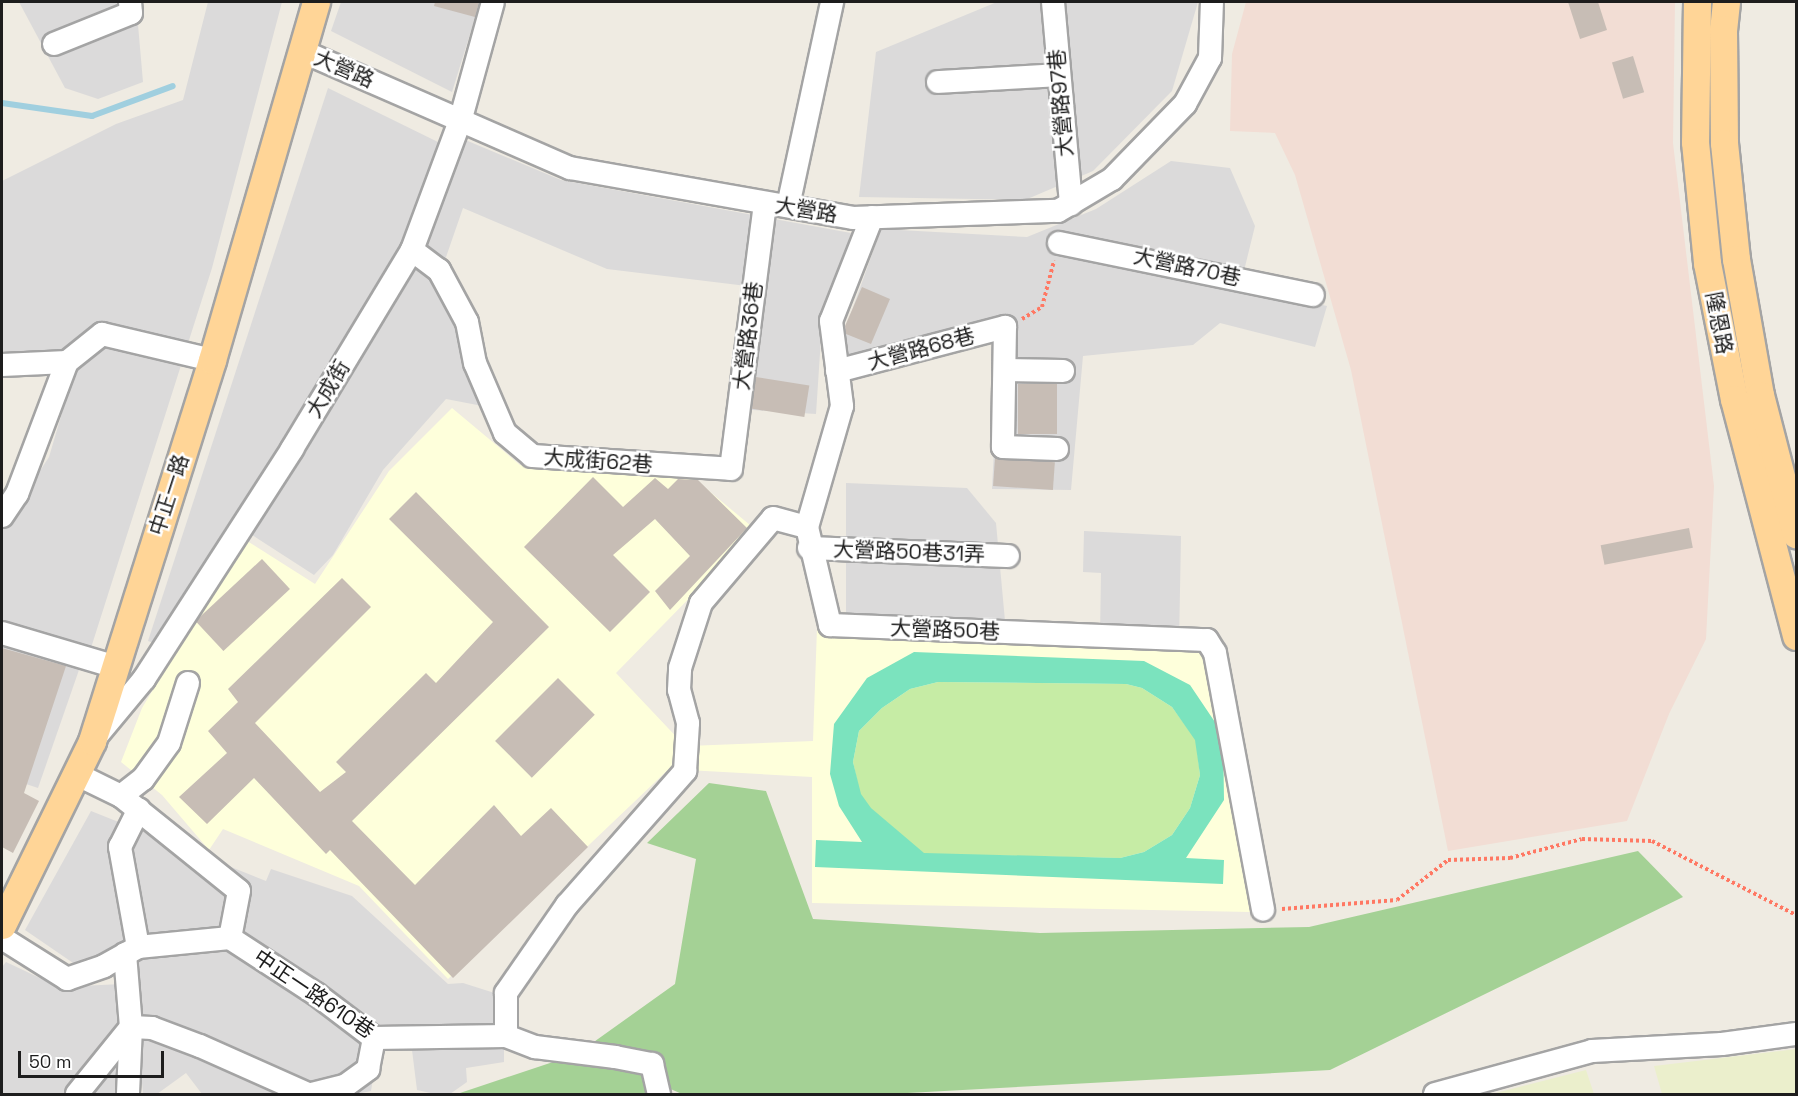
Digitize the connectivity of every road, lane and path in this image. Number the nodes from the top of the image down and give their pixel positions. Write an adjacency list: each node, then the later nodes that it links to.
1 (130, 2): 9 (street)
2 (316, 2): 10 (main road, 中正一路)
3 (493, 2): 13 (street, 大成街)
4 (832, 2): 16 (street)
5 (1053, 2): 11 (street, 大營路97巷)
6 (1212, 2): 15 (street, 大營路)
7 (1697, 2): 35 (main road, 隆恩路)
8 (1726, 2): 31 (main road, 隆恩路)
9 (54, 44)
10 (304, 52): 13 (street, 大營路); 22 (main road, 中正一路)
11 (1058, 75): 12 (street); 15 (street, 大營路97巷)
12 (938, 82)
13 (460, 118): 14 (street, 大營路); 19 (street, 大成街)
14 (765, 204): 16 (street, 大營路); 29 (street, 大營路36巷)
15 (1071, 204): 17 (street, 大營路)
16 (788, 206): 17 (street, 大營路)
17 (872, 217): 26 (street)
18 (1059, 243): 20 (street, 大營路70巷); 21 (path)
19 (411, 250): 29 (street, 大成街62巷); 38 (street, 大成街)
20 (1313, 295)
21 (1005, 327): 25 (street, 大營路68巷); 26 (street, 大營路68巷)
22 (212, 360): 23 (street); 36 (main road, 中正一路)
23 (67, 362): 24 (street); 30 (street)
24 (2, 365)
25 (1005, 370): 27 (street); 28 (street, 大營路68巷)
26 (837, 371): 32 (street)
27 (1063, 371)
28 (1057, 449)
29 (731, 469)
30 (2, 516)
31 (1797, 534)
32 (808, 538): 33 (street, 大營路50巷31弄); 41 (street, 大營路50巷); 49 (street, 大營路50巷31弄)
33 (1008, 556)
34 (2, 633): 36 (street)
35 (1797, 636)
36 (113, 666): 38 (main road, 中正一路)
37 (188, 683): 40 (street)
38 (92, 741): 39 (main road, 中正一路)
39 (78, 775): 40 (street); 43 (main road, 中正一路)
40 (130, 802): 45 (street); 46 (street)
41 (1263, 910): 42 (path)
42 (1797, 915)
43 (2, 925)
44 (2, 938): 46 (street, 中正一路610巷)
45 (230, 938): 46 (street, 中正一路610巷); 50 (street, 中正一路610巷)
46 (131, 951): 47 (street)
47 (131, 1027): 51 (street); 52 (street); 53 (street)
48 (1797, 1034): 56 (street)
49 (506, 1036): 50 (street, 中正一路610巷); 55 (street, 中正一路610巷)
50 (374, 1038): 54 (street)
51 (78, 1095)
52 (128, 1095)
53 (308, 1095)
54 (312, 1095)
55 (658, 1095)
56 (1435, 1095)

